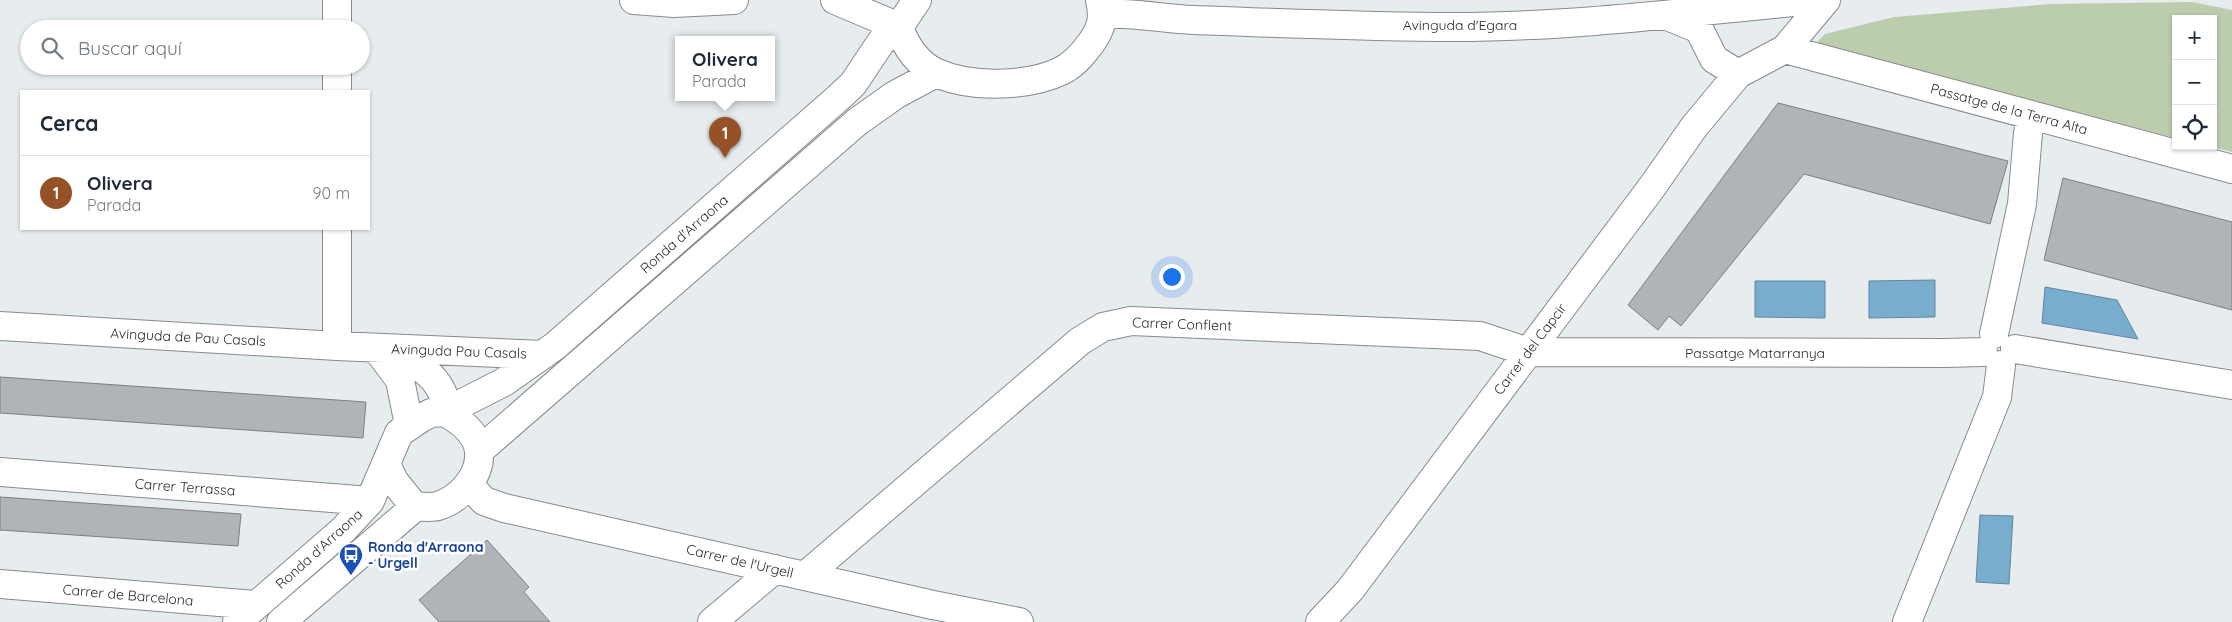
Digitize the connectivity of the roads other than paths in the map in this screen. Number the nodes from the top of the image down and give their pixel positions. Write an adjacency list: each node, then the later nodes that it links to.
1 (337, 0): 10 (street)
2 (634, 0): 3 (street)
3 (734, 0)
4 (835, 0): 11 (street)
5 (917, 0): 11 (street, Ronda d'Arraona)
6 (1815, 0): 9 (street, Avinguda d'Egara)
7 (1826, 0): 12 (street)
8 (1102, 7): 9 (street, Avinguda d'Egara); 13 (street)
9 (1663, 14): 14 (street)
10 (337, 20)
11 (899, 27): 13 (street); 25 (street, Ronda d'Arraona)
12 (1785, 49): 14 (street); 17 (street, Passatge de la Terra Alta)
13 (936, 73): 29 (street)
14 (1738, 74): 24 (street, Carrer del Capcir)
15 (337, 75): 16 (street)
16 (337, 90)
17 (2032, 115): 18 (street, Passatge de la Terra Alta); 23 (street)
18 (2232, 170)
19 (336, 230): 21 (street)
20 (0, 326): 21 (street, Avinguda de Pau Casals)
21 (337, 346): 22 (street, Avinguda de Pau Casals)
22 (376, 348): 25 (street, Avinguda Pau Casals); 27 (street, Avinguda Pau Casals); 28 (street, Avinguda Pau Casals)
23 (1998, 350): 24 (street, Passatge Matarranya); 26 (street, Passatge Matarranya); 43 (street)
24 (1528, 352): 36 (street, Carrer Conflent); 42 (street, Carrer del Capcir)
25 (543, 355): 27 (street, Ronda d'Arraona)
26 (2232, 385)
27 (445, 412): 28 (street, Ronda d'Arraona); 29 (street)
28 (409, 425): 30 (street, Ronda d'Arraona)
29 (479, 451): 32 (street)
30 (386, 464): 33 (street, Ronda d'Arraona); 34 (street)
31 (0, 472): 33 (street, Carrer Terrassa)
32 (469, 485): 34 (street); 35 (street, Carrer de l'Urgell)
33 (370, 502): 38 (street, Ronda d'Arraona)
34 (414, 507): 39 (street)
35 (775, 569): 36 (street, Carrer de l'Urgell); 40 (street)
36 (805, 576): 41 (street, Carrer de l'Urgell)
37 (0, 584): 38 (street, Carrer de Barcelona)
38 (246, 613)
39 (281, 622)
40 (712, 622)
41 (1018, 622)
42 (1320, 622)
43 (1907, 622)

